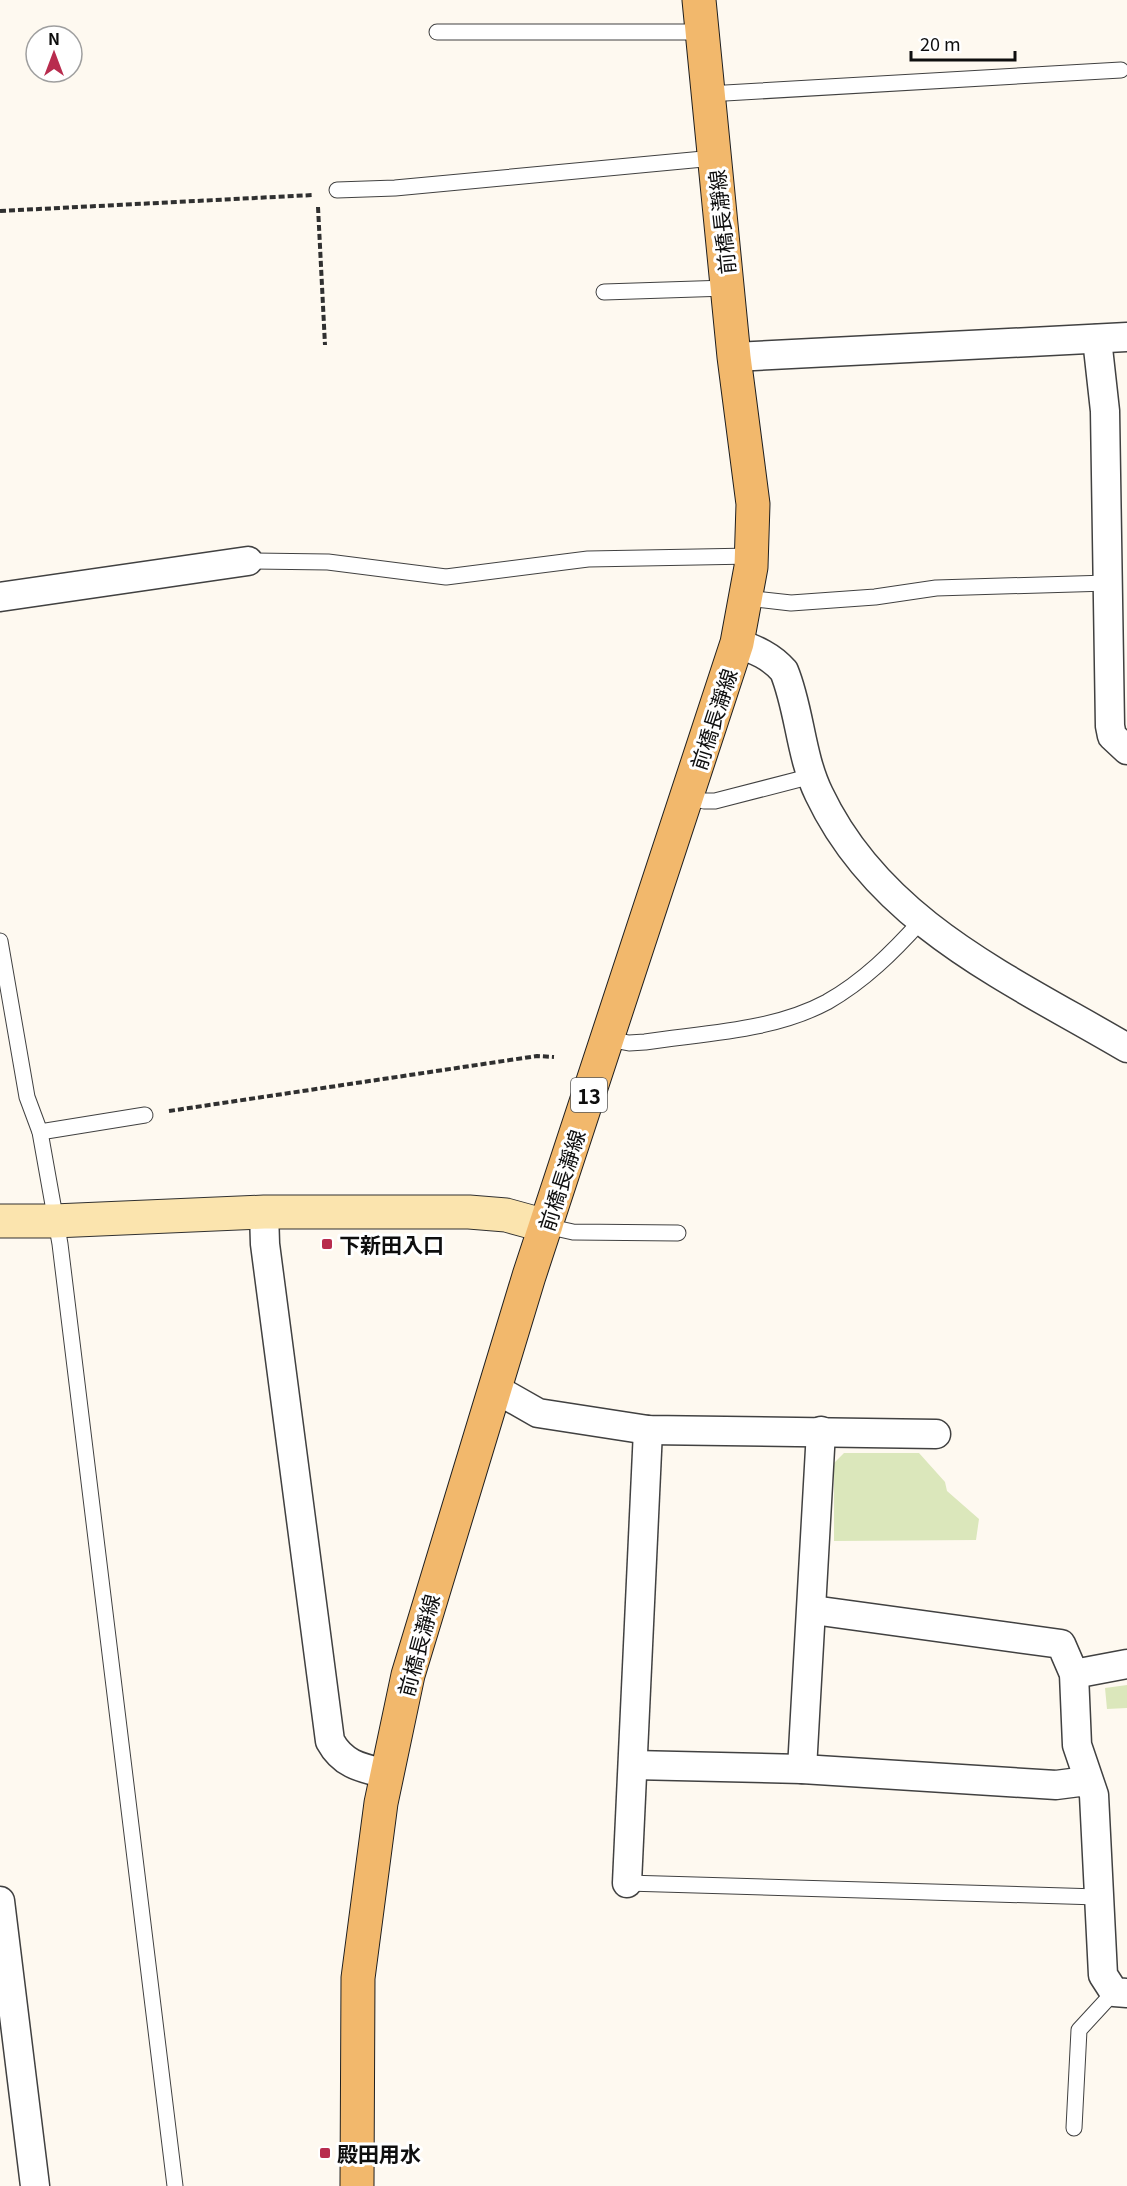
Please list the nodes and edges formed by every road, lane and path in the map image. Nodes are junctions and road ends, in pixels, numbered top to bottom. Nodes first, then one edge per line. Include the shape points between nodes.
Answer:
1 (700, 16) edge
2 (437, 32) dead end
3 (1121, 70) dead end
4 (708, 94) junction
5 (714, 158) junction
6 (337, 190) joint
7 (318, 194) junction
8 (0, 211) edge
9 (727, 288) junction
10 (604, 292) dead end
11 (1127, 337) edge
12 (1097, 339) junction
13 (325, 345) dead end
14 (734, 357) junction
15 (752, 556) junction
16 (248, 561) joint
17 (1108, 583) junction
18 (0, 597) edge
19 (747, 597) junction
20 (737, 643) junction
21 (1127, 750) edge
22 (812, 776) junction
23 (688, 796) junction
24 (921, 921) junction
25 (0, 941) edge
26 (608, 1039) junction
27 (1127, 1048) edge
28 (555, 1057) dead end
29 (145, 1115) joint
30 (40, 1132) junction
31 (264, 1212) junction
32 (0, 1221) edge
33 (54, 1221) junction
34 (546, 1226) junction
35 (678, 1233) dead end
36 (495, 1388) junction
37 (648, 1430) junction
38 (821, 1431) junction
39 (936, 1434) dead end
40 (813, 1610) junction
41 (1127, 1664) edge
42 (1074, 1674) junction
43 (633, 1765) junction
44 (802, 1769) junction
45 (387, 1774) junction
46 (1088, 1781) junction
47 (627, 1883) joint
48 (1098, 1897) junction
49 (0, 1901) edge
50 (1121, 1992) edge
51 (12, 2093) edge
52 (1074, 2128) dead end
53 (34, 2186) edge
54 (175, 2186) edge
55 (357, 2186) edge

1 - 2 lane
1 - 4 main road, 前橋長瀞線 / 13
3 - 4 lane
4 - 5 main road, 前橋長瀞線 / 13
5 - 6 lane
5 - 9 main road, 前橋長瀞線 / 13
6 - 7 path
7 - 8 path
7 - 13 path
9 - 10 lane
9 - 14 main road, 前橋長瀞線 / 13
11 - 12 street
12 - 14 street
12 - 17 street via 1105,411
14 - 15 main road, 前橋長瀞線 / 13 via 753,504
15 - 16 lane via 606,558 446,577 328,562
15 - 19 main road, 前橋長瀞線 / 13
16 - 18 street
17 - 19 lane via 936,588 791,603
17 - 21 street via 1110,726 1112,736
19 - 20 main road, 前橋長瀞線 / 13
20 - 22 street via 760,651 784,670
20 - 23 main road, 前橋長瀞線 / 13
22 - 23 lane via 715,801
22 - 24 street via 834,823 856,855
23 - 26 main road, 前橋長瀞線 / 13
24 - 26 lane via 889,956 853,985 825,1003 790,1017 645,1042
24 - 27 street via 943,940
25 - 30 lane via 27,1097
26 - 34 main road, 前橋長瀞線 / 13
28 - 29 path via 537,1056
29 - 30 lane
30 - 33 lane
31 - 33 street
31 - 34 street via 469,1212 506,1215
31 - 45 street via 330,1741 337,1754 348,1762
32 - 33 street
33 - 54 lane via 60,1244
34 - 35 lane via 573,1232
34 - 36 main road, 前橋長瀞線 / 13
36 - 37 street via 538,1413
36 - 45 main road, 前橋長瀞線 / 13 via 430,1596
37 - 38 street
37 - 43 street
38 - 39 street
38 - 40 street
40 - 42 street via 1061,1644
40 - 44 street
41 - 42 street
42 - 46 street via 1077,1745
43 - 44 street
43 - 47 street
44 - 46 street via 1056,1785
45 - 55 main road, 前橋長瀞線 / 13 via 358,1978
46 - 48 street via 1094,1795
47 - 48 lane
48 - 50 street via 1103,1975
49 - 51 street
50 - 52 lane via 1079,2030
51 - 53 street

